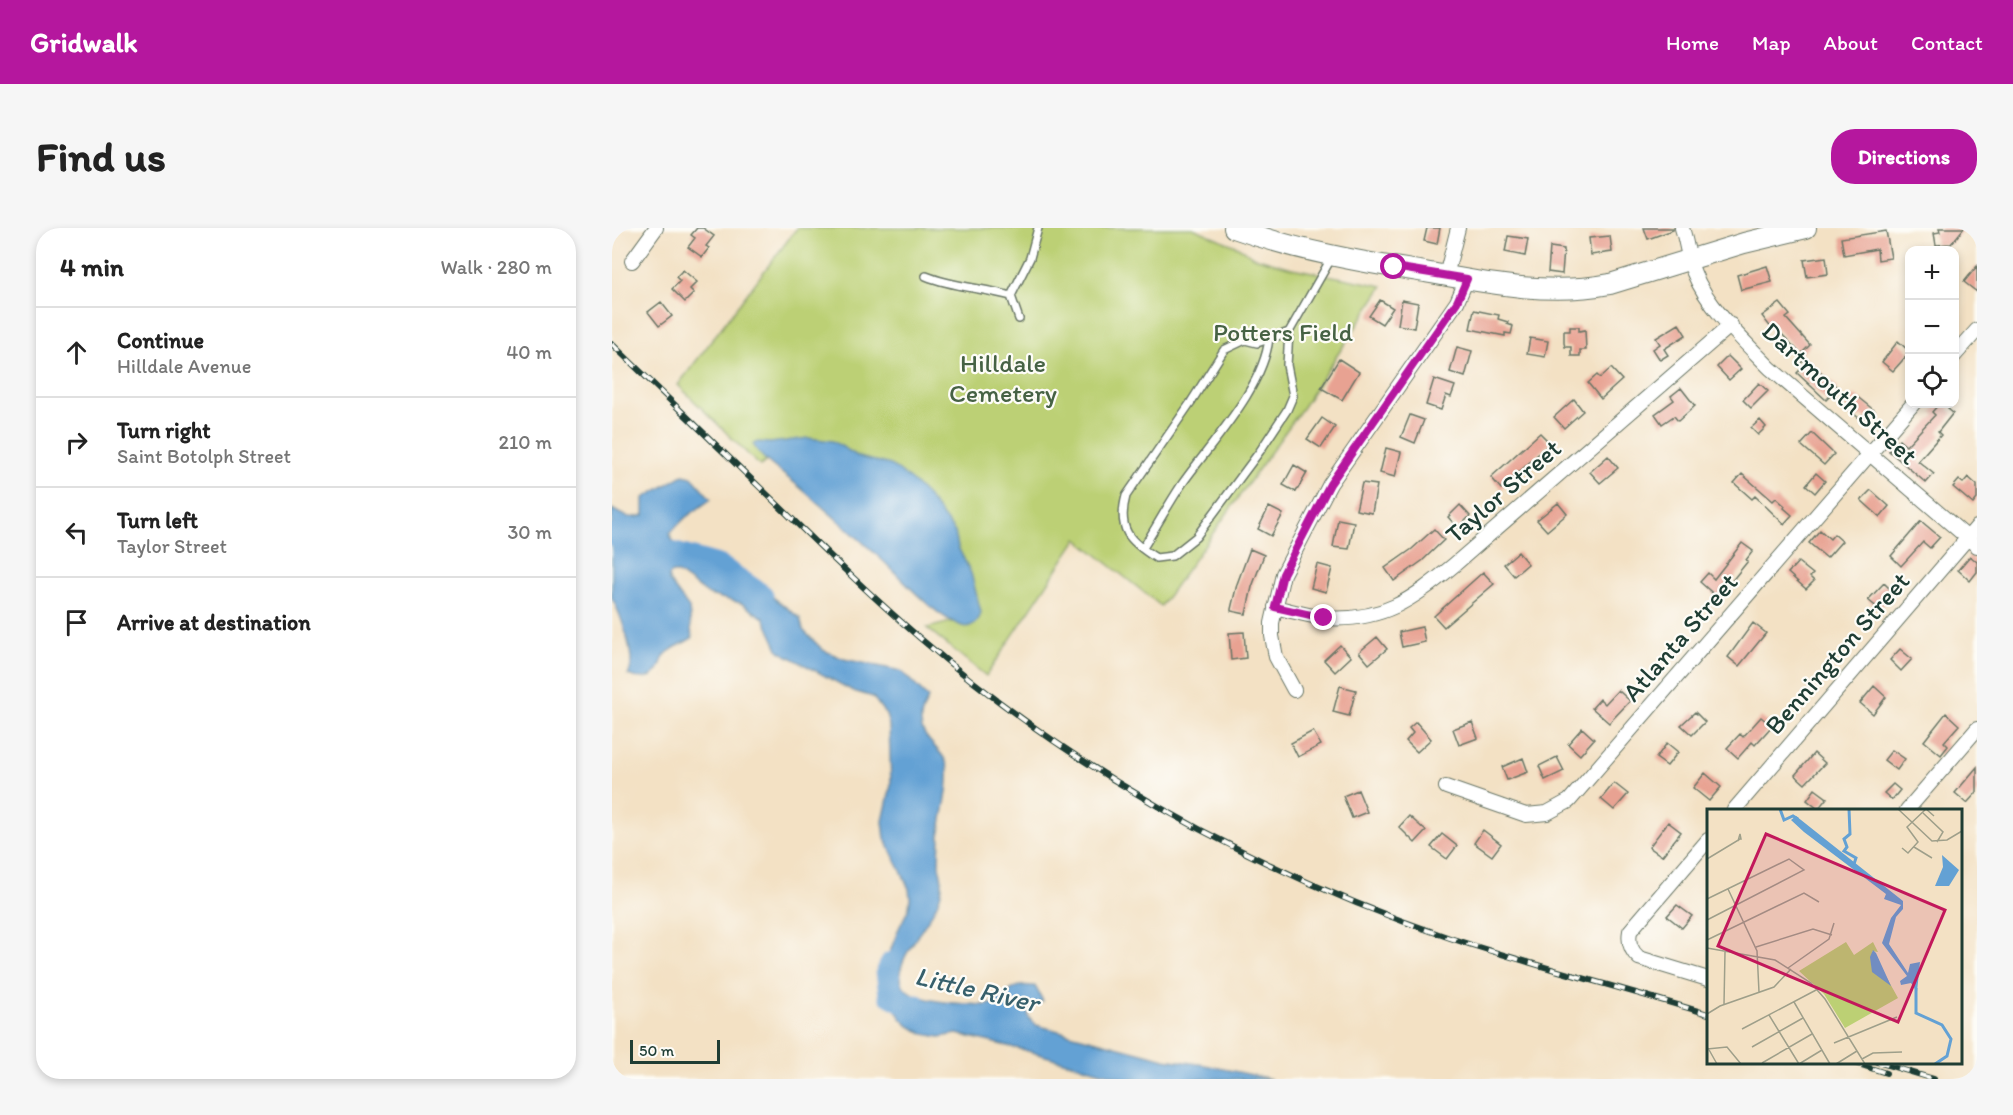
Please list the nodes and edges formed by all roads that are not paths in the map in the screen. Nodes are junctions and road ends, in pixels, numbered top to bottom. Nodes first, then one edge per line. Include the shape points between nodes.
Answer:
1 (656, 228) edge
2 (1038, 228) edge
3 (1234, 228) edge
4 (1458, 228) edge
5 (1682, 228) edge
6 (1806, 228) edge
7 (1334, 255) junction
8 (1690, 259) junction
9 (632, 261) dead end
10 (926, 276) dead end
11 (1446, 276) junction
12 (1467, 279) junction
13 (1011, 296) junction
14 (1019, 319) dead end
15 (1731, 325) junction
16 (1977, 330) edge
17 (1289, 332) junction
18 (1269, 338) junction
19 (1956, 354) edge
20 (1910, 408) edge
21 (1870, 454) junction
22 (1977, 527) edge
23 (1972, 542) edge
24 (1143, 548) junction
25 (1275, 607) junction
26 (1294, 690) dead end
27 (1977, 729) edge
28 (1446, 787) dead end
29 (1735, 809) edge
30 (1908, 809) edge
31 (1707, 841) edge
32 (1707, 979) edge

1 - 9 street
2 - 13 lane via 1030,258
3 - 7 main road
4 - 11 street
5 - 8 street, Dartmouth Street
6 - 8 main road
7 - 11 main road
7 - 17 lane
8 - 12 main road via 1590,288 1531,288
8 - 15 street, Dartmouth Street via 1699,284
10 - 13 lane
11 - 12 main road
12 - 25 street via 1457,302 1330,484 1283,574
13 - 14 lane
15 - 21 street, Dartmouth Street via 1770,368
15 - 25 street, Taylor Street via 1414,597 1385,611 1348,618 1324,618
16 - 19 street
17 - 18 lane
17 - 24 lane via 1287,365 1293,396 1260,451 1184,549 1156,558
18 - 24 lane via 1266,356 1252,386 1182,484
18 - 24 lane via 1257,343 1245,340 1224,350 1126,496 1121,513 1123,527 1130,539
20 - 21 street, Atlanta Street
21 - 23 street, Dartmouth Street
21 - 28 street, Atlanta Street via 1569,801 1547,813 1526,815
22 - 23 street, Bennington Street
23 - 29 street, Bennington Street
25 - 26 street via 1273,647
27 - 30 street
31 - 32 street via 1630,931 1629,939 1639,958

